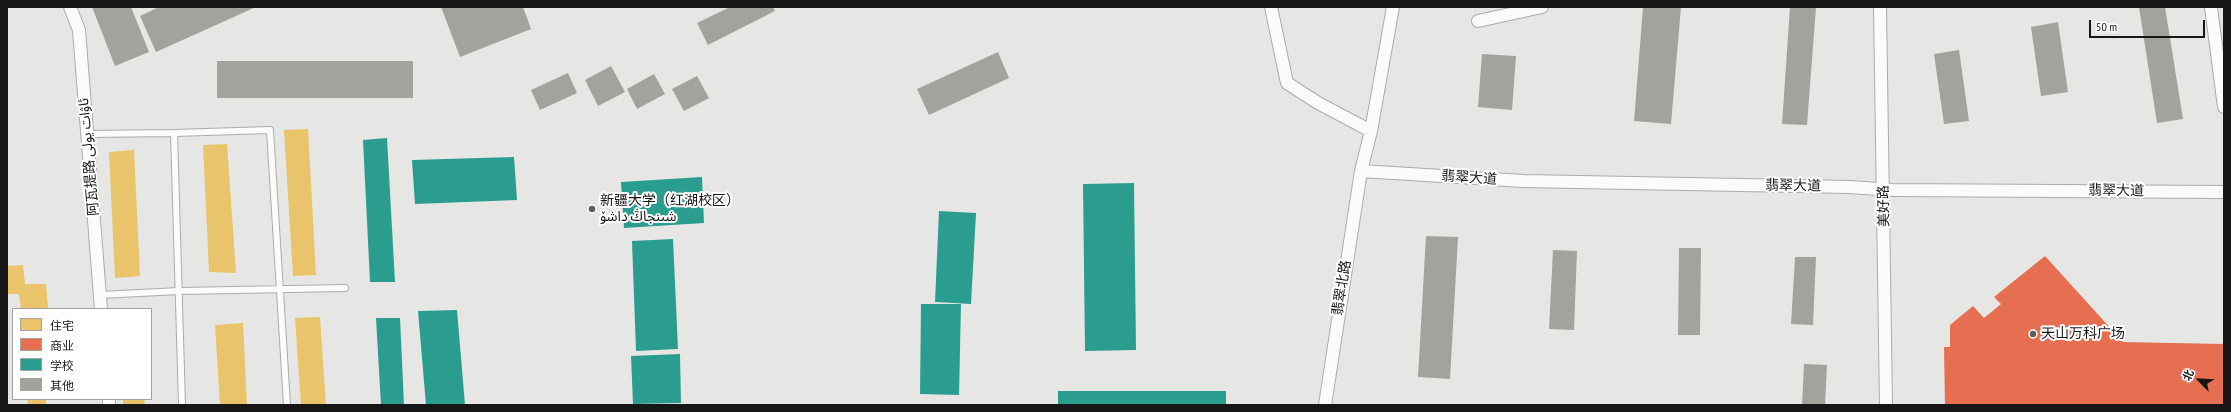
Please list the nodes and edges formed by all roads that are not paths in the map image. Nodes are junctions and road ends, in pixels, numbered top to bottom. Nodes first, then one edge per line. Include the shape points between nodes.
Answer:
1 (70, 7) edge
2 (1271, 7) edge
3 (1393, 7) edge
4 (1542, 7) edge
5 (1880, 7) edge
6 (2211, 7) edge
7 (1478, 21) dead end
8 (2224, 107) edge
9 (1371, 131) junction
10 (174, 133) junction
11 (88, 134) junction
12 (1361, 171) junction
13 (1884, 189) junction
14 (2224, 192) edge
15 (344, 288) dead end
16 (279, 289) junction
17 (179, 291) junction
18 (100, 295) junction
19 (102, 308) edge
20 (182, 405) edge
21 (287, 405) edge
22 (1325, 405) edge
23 (1886, 405) edge

1 - 11 street, 阿瓦提路 ئاۋات يولى via 79,30
2 - 9 street via 1287,84
3 - 9 street, 翡翠北路
4 - 7 street
5 - 13 street, 美好路
6 - 8 street
9 - 12 street, 翡翠北路
10 - 11 lane
10 - 16 lane via 270,130
10 - 17 lane
11 - 18 street, 阿瓦提路 ئاۋات يولى
12 - 13 street, 翡翠大道 via 1523,182
12 - 22 street, 翡翠北路
13 - 14 street, 翡翠大道
13 - 23 street, 美好路
15 - 16 lane
16 - 17 lane
16 - 21 lane
17 - 18 lane
17 - 20 lane
18 - 19 street, 阿瓦提路 ئاۋات يولى

